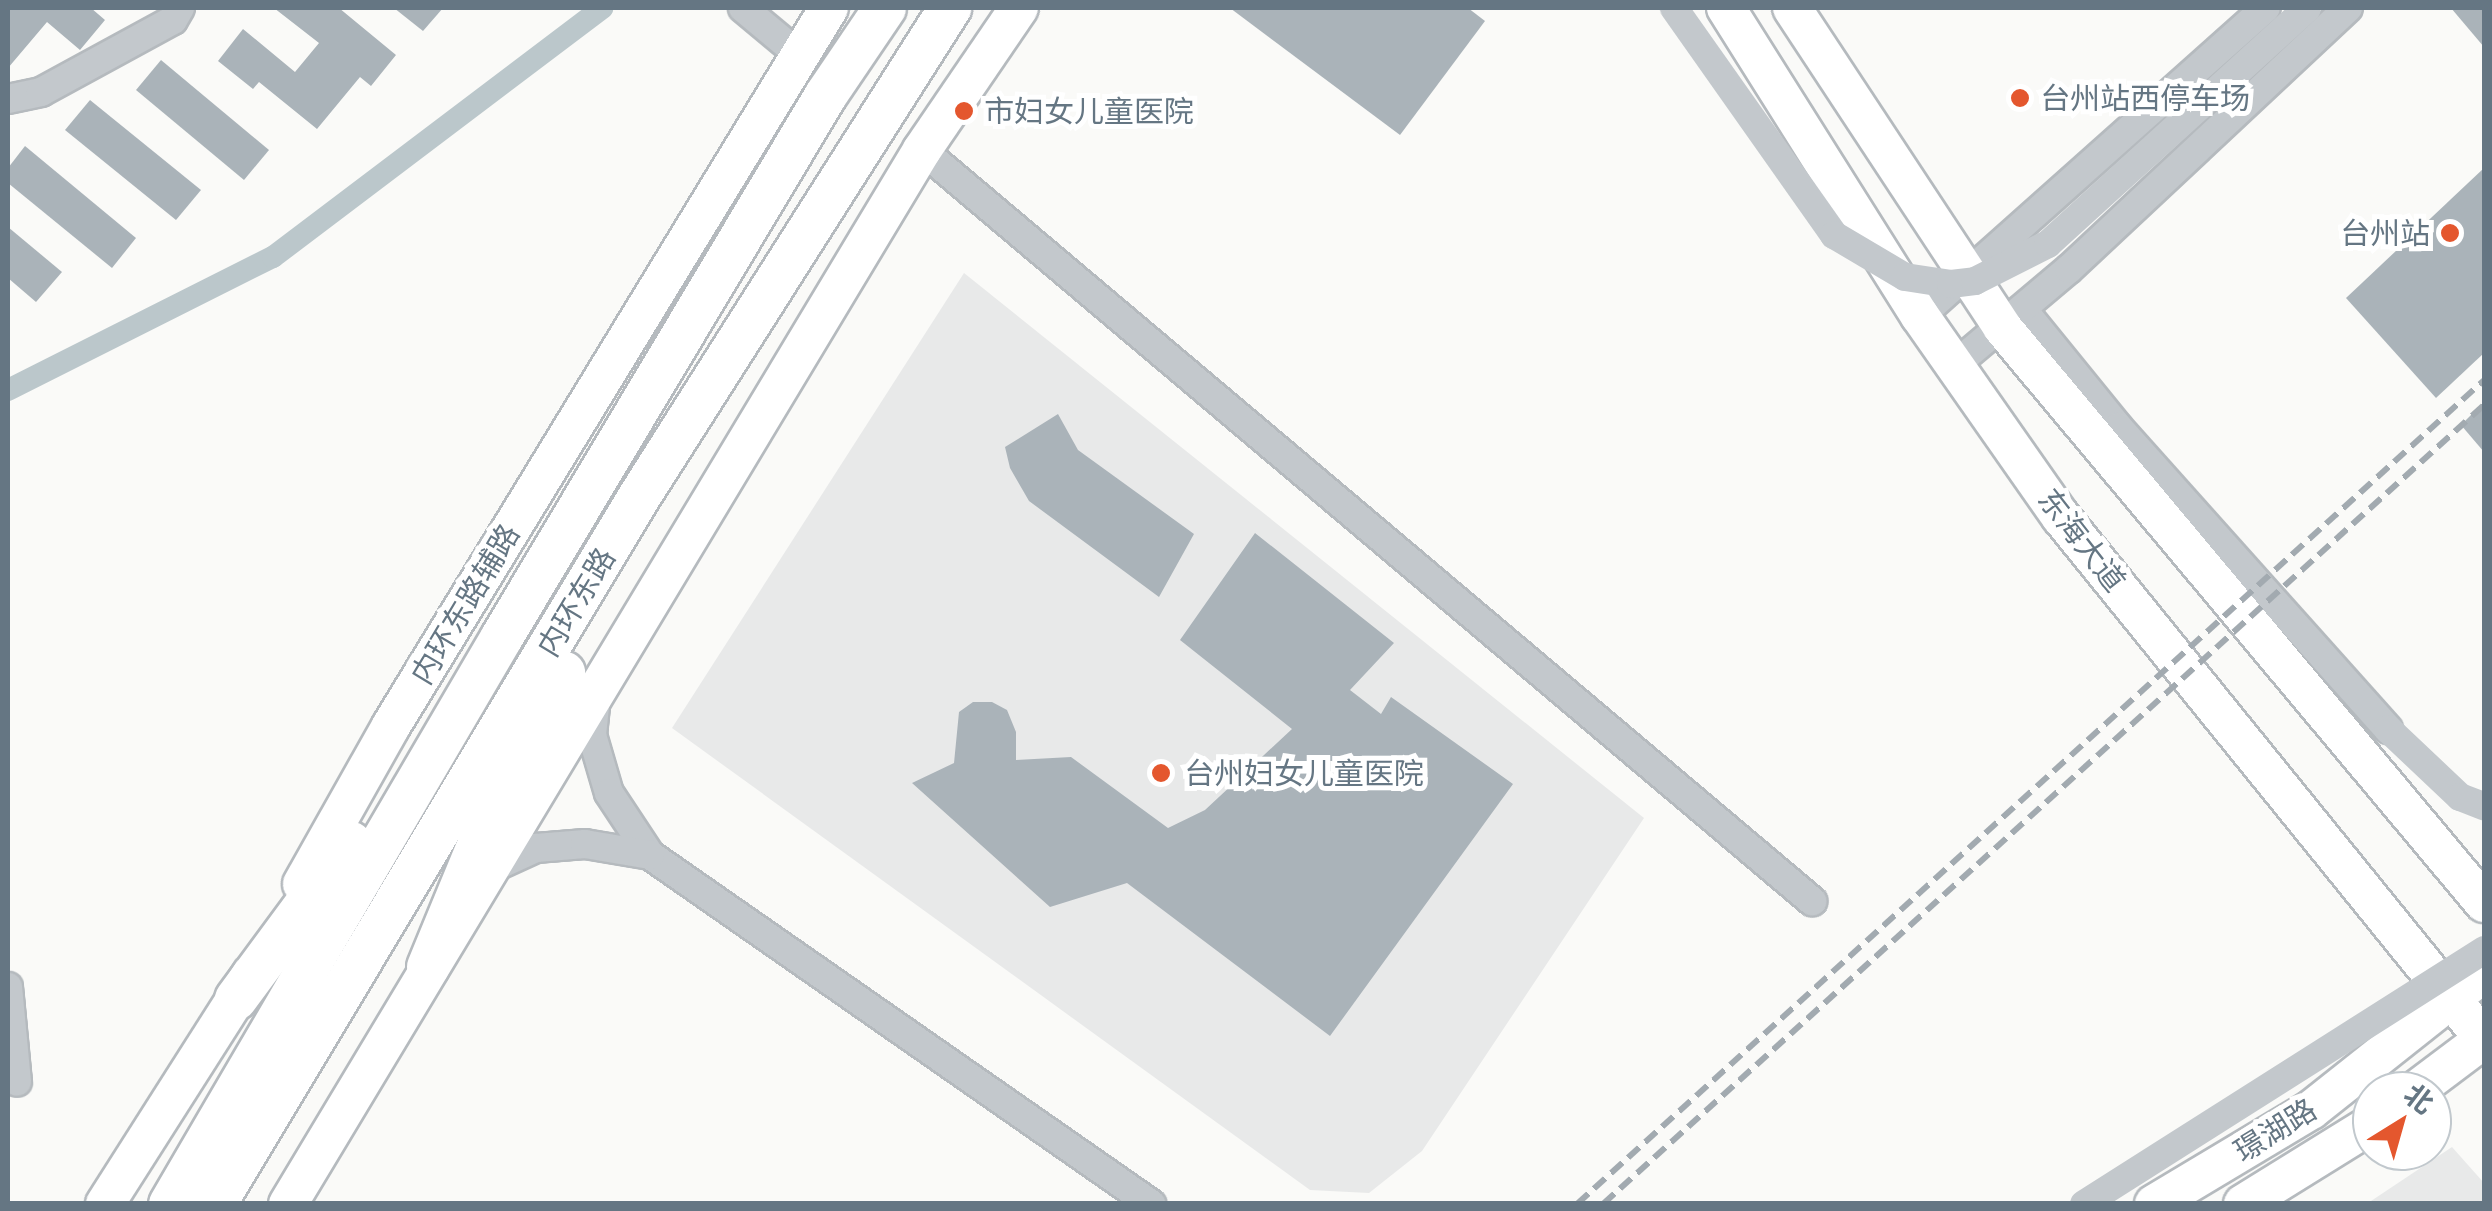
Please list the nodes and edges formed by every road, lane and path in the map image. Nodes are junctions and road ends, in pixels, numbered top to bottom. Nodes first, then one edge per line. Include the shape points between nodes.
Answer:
1 (180, 8) edge
2 (744, 8) edge
3 (829, 8) edge
4 (885, 8) edge
5 (950, 8) edge
6 (1019, 8) edge
7 (1674, 8) edge
8 (1726, 8) edge
9 (1792, 8) edge
10 (2266, 8) edge
11 (2307, 8) edge
12 (2348, 8) edge
13 (797, 53) junction
14 (8, 99) edge
15 (922, 150) junction
16 (1967, 278) junction
17 (1920, 316) junction
18 (2012, 318) junction
19 (1956, 364) junction
20 (639, 497) junction
21 (502, 636) junction
22 (598, 682) junction
23 (2484, 806) edge
24 (650, 855) junction
25 (490, 870) junction
26 (1812, 902) dead end
27 (2484, 903) edge
28 (2484, 950) edge
29 (428, 967) junction
30 (2484, 972) edge
31 (8, 988) edge
32 (236, 999) junction
33 (2454, 1000) junction
34 (2484, 1039) edge
35 (271, 1070) junction
36 (2442, 1071) edge
37 (17, 1082) dead end
38 (2352, 1136) edge
39 (105, 1204) edge
40 (170, 1204) edge
41 (214, 1204) edge
42 (288, 1204) edge
43 (1151, 1204) edge
44 (2084, 1204) edge
45 (2154, 1204) edge
46 (2243, 1204) edge

1 - 14 street via 173,20 41,92
2 - 13 street
3 - 13 main road, 内环东路辅路
4 - 21 highway, 内环东路
5 - 20 highway, 内环东路
6 - 15 main road
7 - 11 street, bridge via 1834,235 1904,277 1951,284 1975,281 2048,244
8 - 17 main road, 东海大道
9 - 16 main road
10 - 16 street
12 - 18 street
13 - 32 main road, 内环东路辅路 via 392,726
15 - 22 main road
15 - 26 street
16 - 17 street
16 - 18 main road
17 - 19 main road, 东海大道
18 - 19 street
18 - 23 street, bridge via 2388,728 2460,796
18 - 27 main road
19 - 33 main road, 东海大道 via 2062,517
20 - 29 highway via 604,597 497,800
20 - 35 highway, 内环东路
21 - 32 highway
21 - 35 highway, 内环东路
22 - 24 street via 592,735 608,793
22 - 25 main road
24 - 25 street via 585,844 536,848
24 - 43 street
25 - 29 main road
28 - 44 street, bridge
29 - 42 main road
30 - 33 main road, 璟湖路
31 - 37 street
32 - 39 main road, 内环东路辅路
33 - 34 main road, 东海大道
33 - 45 main road, 璟湖路 via 2310,1110
34 - 36 main road
35 - 40 highway, 内环东路
35 - 41 highway, 内环东路
38 - 46 main road, 璟湖路

